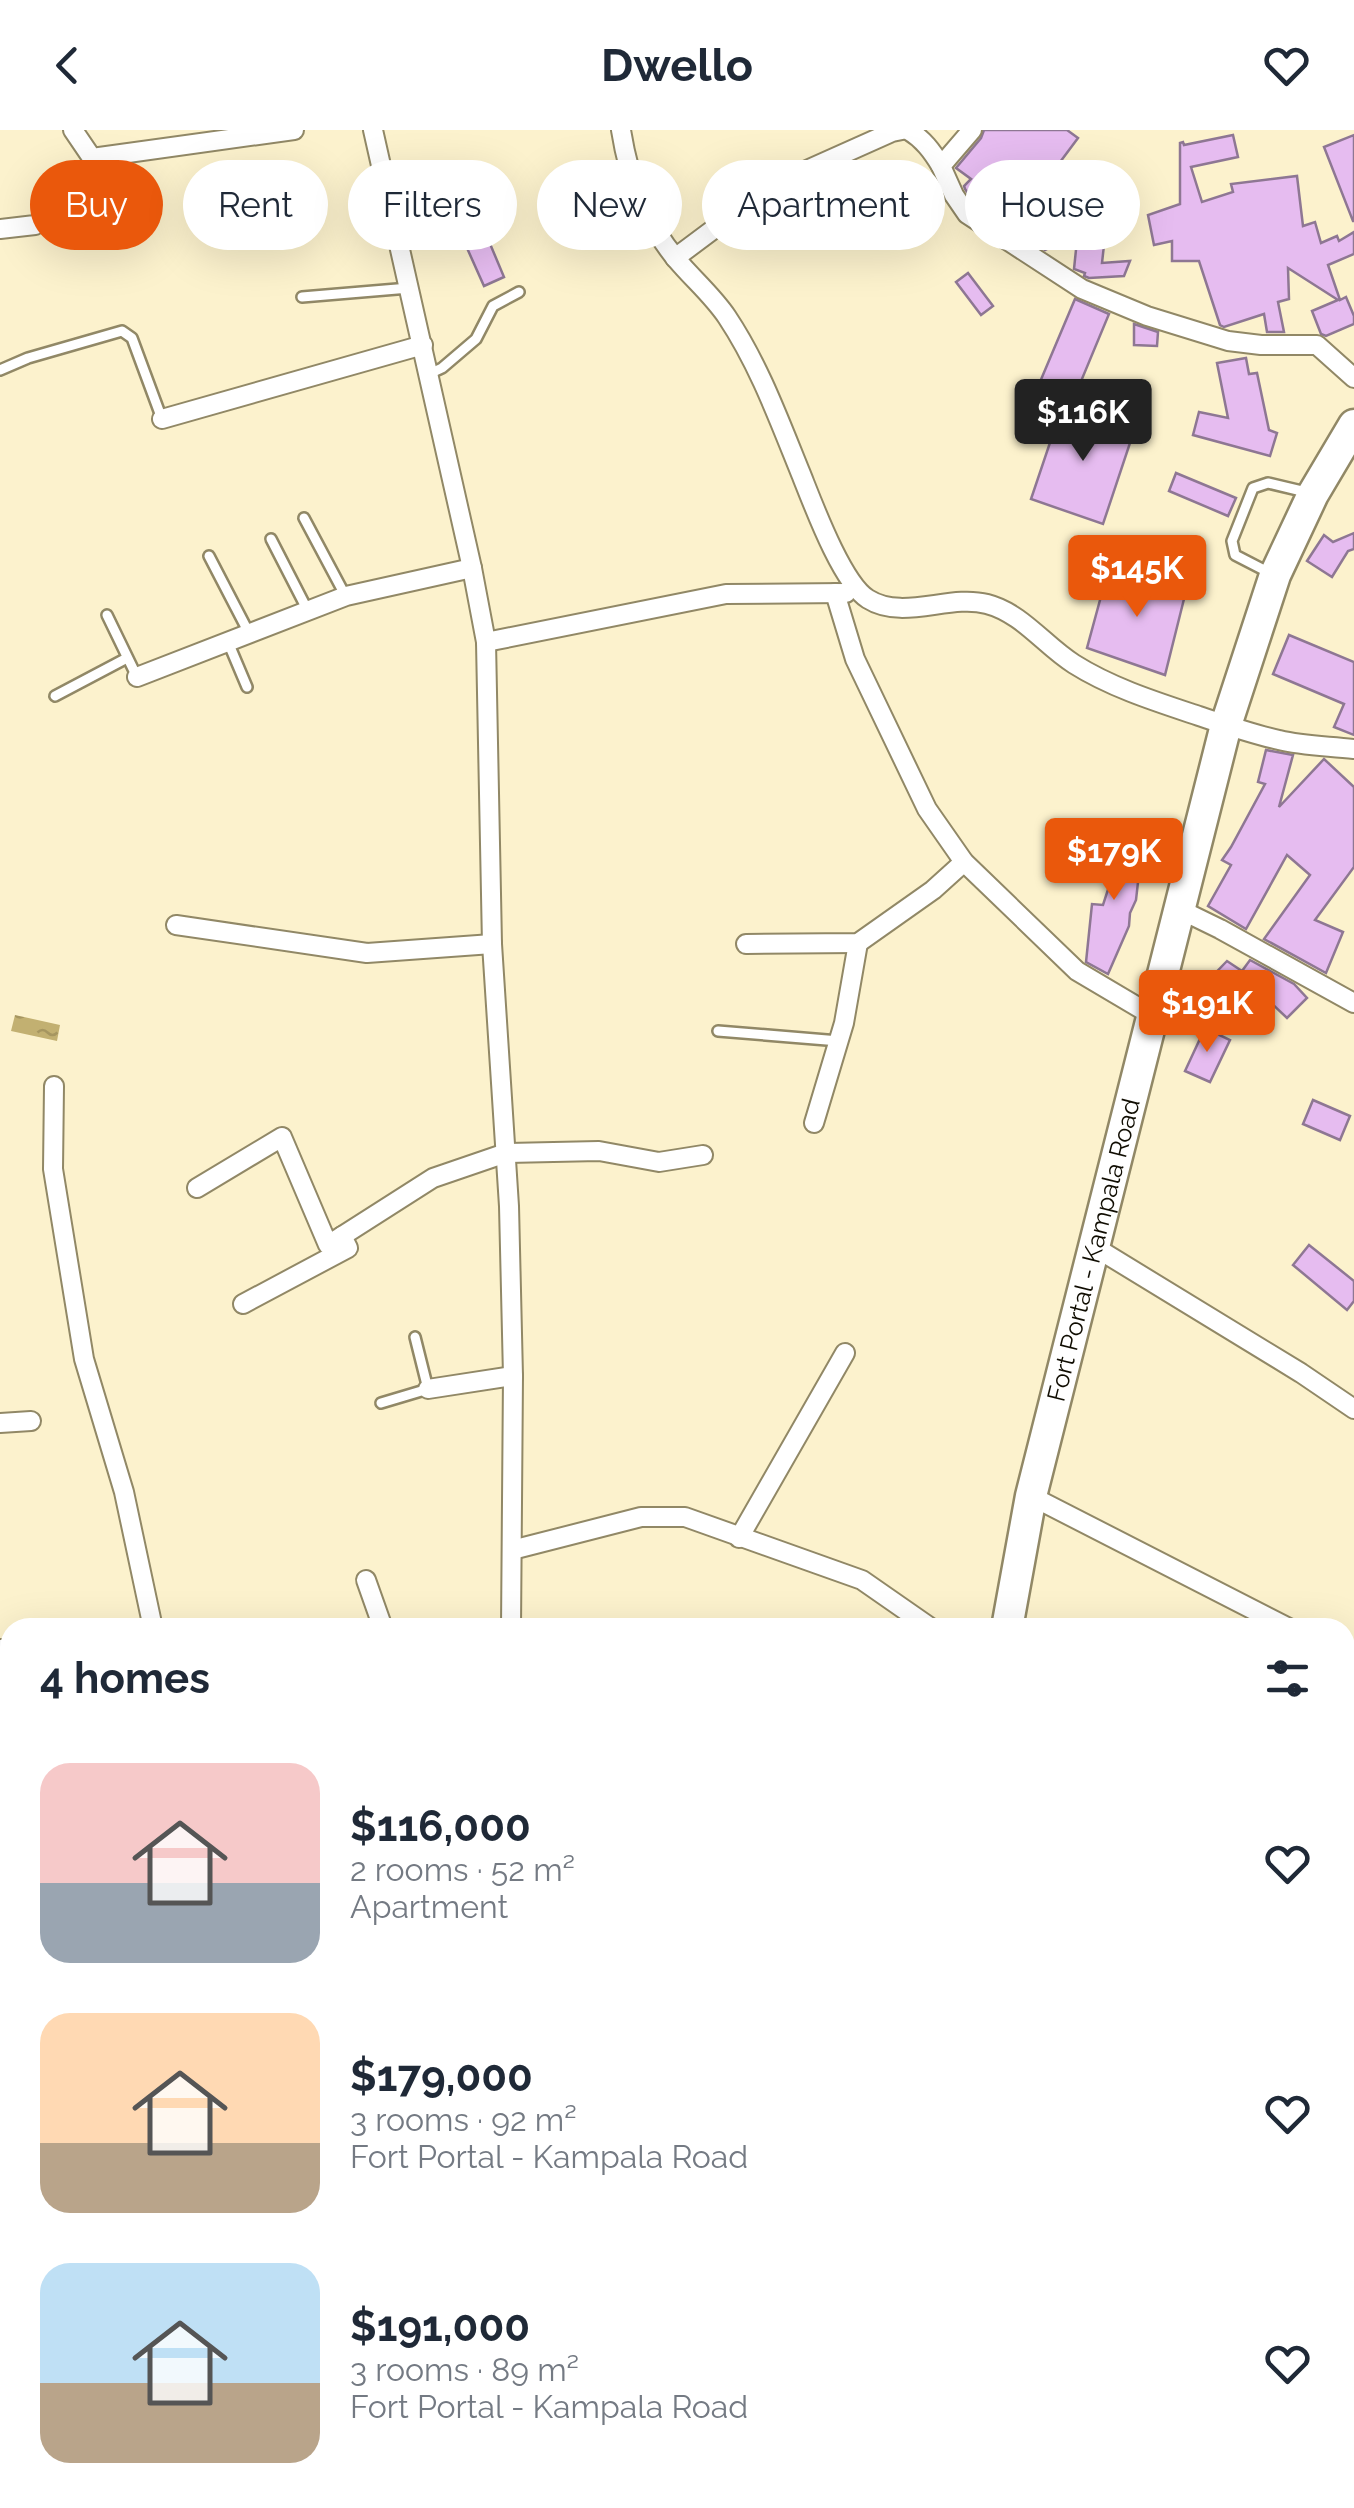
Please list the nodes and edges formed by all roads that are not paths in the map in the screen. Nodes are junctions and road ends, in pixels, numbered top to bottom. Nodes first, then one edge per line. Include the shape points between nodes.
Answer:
1 (72, 130) edge
2 (294, 130) edge
3 (373, 130) edge
4 (621, 130) edge
5 (905, 130) edge
6 (972, 130) edge
7 (92, 158) junction
8 (937, 160) edge
9 (945, 161) edge
10 (945, 175) edge
11 (0, 228) edge
12 (675, 258) junction
13 (410, 288) junction
14 (519, 292) dead end
15 (302, 296) dead end
16 (422, 345) junction
17 (0, 370) edge
18 (429, 374) junction
19 (1354, 378) edge
20 (162, 419) joint
21 (1354, 425) edge
22 (1313, 494) junction
23 (304, 518) dead end
24 (272, 539) dead end
25 (209, 556) dead end
26 (472, 568) junction
27 (1275, 575) junction
28 (860, 592) junction
29 (834, 593) junction
30 (346, 596) junction
31 (308, 611) junction
32 (107, 615) dead end
33 (250, 634) junction
34 (228, 642) junction
35 (486, 642) junction
36 (127, 658) junction
37 (136, 678) joint
38 (247, 688) dead end
39 (55, 696) dead end
40 (1226, 725) junction
41 (1354, 750) edge
42 (964, 862) junction
43 (1181, 910) junction
44 (176, 925) dead end
45 (858, 943) junction
46 (492, 944) junction
47 (746, 944) dead end
48 (1354, 1003) edge
49 (1153, 1016) junction
50 (718, 1031) dead end
51 (839, 1041) junction
52 (54, 1086) dead end
53 (814, 1123) dead end
54 (506, 1153) junction
55 (703, 1155) dead end
56 (196, 1188) dead end
57 (342, 1236) junction
58 (1093, 1246) junction
59 (243, 1304) dead end
60 (415, 1337) dead end
61 (845, 1353) dead end
62 (514, 1376) junction
63 (428, 1388) junction
64 (381, 1403) dead end
65 (1354, 1410) edge
66 (32, 1421) dead end
67 (0, 1423) edge
68 (1030, 1496) junction
69 (739, 1538) junction
70 (512, 1550) junction
71 (366, 1580) dead end
72 (150, 1618) edge
73 (379, 1618) edge
74 (511, 1618) edge
75 (916, 1618) edge
76 (1010, 1618) edge
77 (1269, 1618) edge

1 - 7 street
2 - 7 street
3 - 13 street
4 - 12 street via 648,218
5 - 8 street
5 - 12 street via 758,196
6 - 9 street
7 - 11 street via 96,179 35,225
10 - 19 street via 967,214 1082,289 1228,341 1317,345
12 - 28 street via 724,312 746,348 839,562
13 - 15 lane
13 - 16 street
14 - 18 lane via 493,306 476,339
16 - 18 street
16 - 20 street
17 - 20 lane via 122,331 132,338
18 - 26 street
21 - 22 main road, Fort Portal - Kampala Road
22 - 27 main road, Fort Portal - Kampala Road
22 - 27 lane via 1268,483 1254,488 1232,541 1235,554
23 - 30 lane
24 - 31 lane
25 - 33 lane
26 - 30 street
26 - 35 street
27 - 40 main road, Fort Portal - Kampala Road
28 - 29 street
28 - 40 street via 886,606 988,604 1073,664 1143,698
29 - 35 street via 726,594
29 - 42 street via 855,659 927,809
30 - 31 street
31 - 33 street
32 - 36 lane
33 - 34 street
34 - 37 street
34 - 38 lane
35 - 46 street
36 - 37 lane
36 - 39 lane
40 - 41 street via 1281,741
40 - 43 main road, Fort Portal - Kampala Road
42 - 45 street
42 - 49 street via 1077,971
43 - 48 street
43 - 49 main road, Fort Portal - Kampala Road
44 - 46 street via 366,953
45 - 47 street
45 - 51 street
46 - 54 street
49 - 58 main road, Fort Portal - Kampala Road
50 - 51 lane
51 - 53 street
52 - 72 street via 53,1169 84,1359 124,1492
54 - 55 street via 599,1151 659,1162
54 - 57 street via 432,1178
54 - 62 street
56 - 57 street via 282,1137 328,1245
57 - 59 street via 348,1248
58 - 65 street
58 - 68 main road, Fort Portal - Kampala Road
60 - 63 lane
61 - 69 street
62 - 63 street
62 - 70 street
63 - 64 lane
66 - 67 street
68 - 76 main road, Fort Portal - Kampala Road
68 - 77 street
69 - 70 street via 685,1517 640,1517
69 - 75 street via 862,1580
70 - 74 street
71 - 73 street

